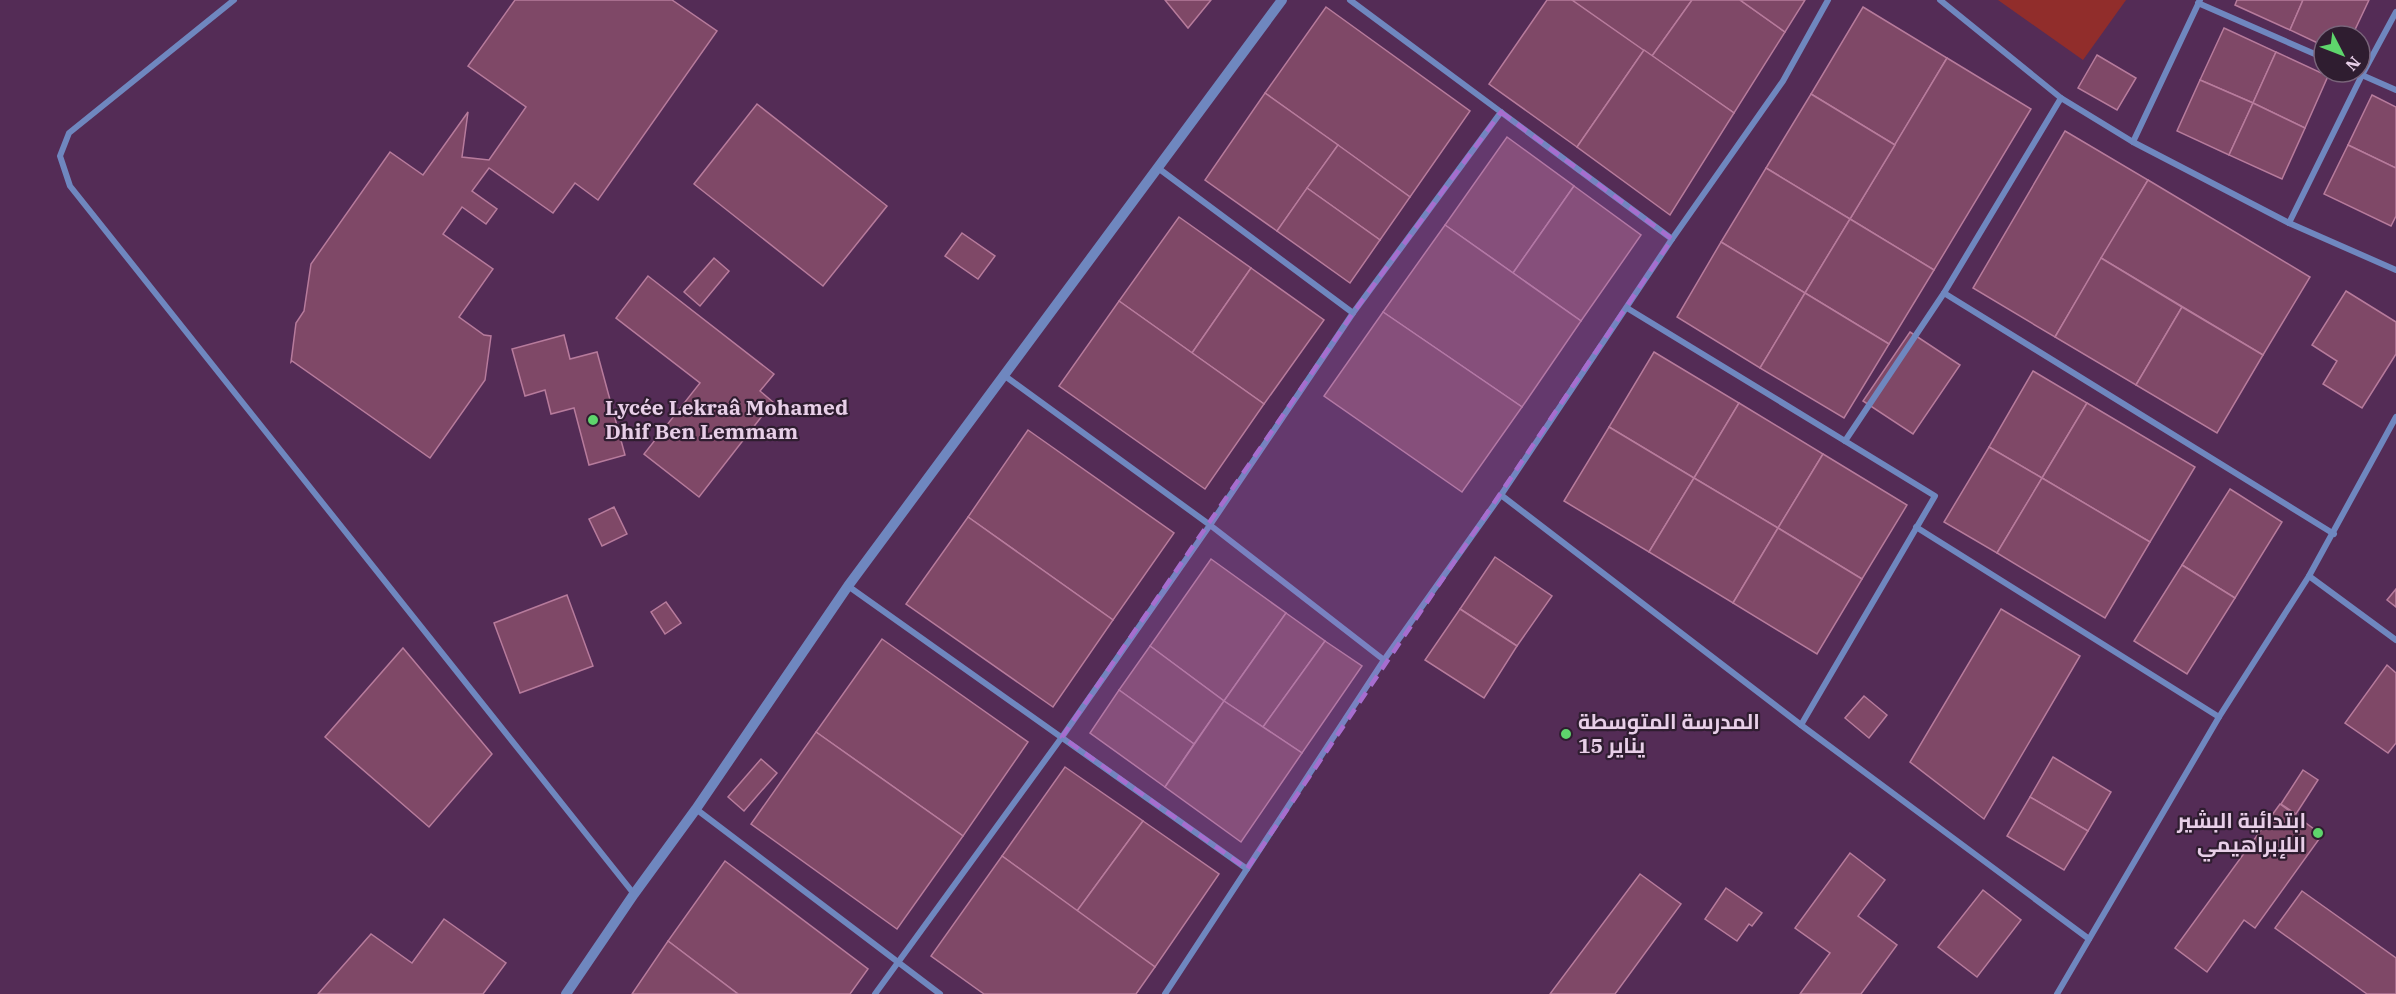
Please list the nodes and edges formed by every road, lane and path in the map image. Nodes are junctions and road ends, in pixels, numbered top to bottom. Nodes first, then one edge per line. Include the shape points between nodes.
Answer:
1 (234, 0) edge
2 (1282, 0) edge
3 (1350, 0) edge
4 (1828, 0) edge
5 (1940, 0) edge
6 (2199, 2) edge
7 (2396, 12) edge
8 (2312, 53) edge
9 (2372, 56) edge
10 (2372, 79) edge
11 (2358, 84) edge
12 (2396, 90) edge
13 (2061, 98) junction
14 (1501, 112) junction
15 (2133, 142) junction
16 (1158, 168) junction
17 (2289, 223) junction
18 (1672, 239) junction
19 (2396, 270) edge
20 (1944, 293) junction
21 (1627, 308) junction
22 (1353, 313) junction
23 (1005, 376) junction
24 (2396, 417) edge
25 (1845, 441) junction
26 (1501, 495) junction
27 (1210, 525) junction
28 (1916, 527) junction
29 (2334, 534) junction
30 (2309, 576) junction
31 (848, 586) junction
32 (2396, 640) edge
33 (1384, 660) junction
34 (2219, 717) junction
35 (1801, 725) junction
36 (1062, 737) junction
37 (696, 809) junction
38 (1247, 869) junction
39 (634, 894) junction
40 (2089, 939) junction
41 (898, 961) junction
42 (566, 994) edge
43 (875, 994) edge
44 (940, 994) edge
45 (1165, 994) edge
46 (2057, 994) edge

1 - 39 street via 69,133 60,156 70,186
2 - 16 street
3 - 14 street
4 - 18 street via 1783,81
5 - 13 street
6 - 8 street
6 - 15 street
7 - 9 street
10 - 12 street
11 - 17 street
13 - 15 street
13 - 20 street
14 - 18 street
14 - 22 street
15 - 17 street
16 - 22 street
16 - 23 street
17 - 19 street
18 - 21 street
20 - 25 street
20 - 29 street
21 - 25 street
21 - 26 street
22 - 27 street
23 - 27 street
23 - 31 street
24 - 29 street
25 - 28 street via 1935,496
26 - 33 street
26 - 35 street
27 - 33 street
27 - 36 street
28 - 34 street
28 - 35 street
29 - 30 street
30 - 32 street
30 - 34 street
31 - 36 street
31 - 37 street
33 - 38 street
34 - 40 street
35 - 40 street
36 - 38 street
36 - 41 street
37 - 39 street
37 - 41 street
38 - 45 street
39 - 42 street
40 - 46 street
41 - 43 street
41 - 44 street

